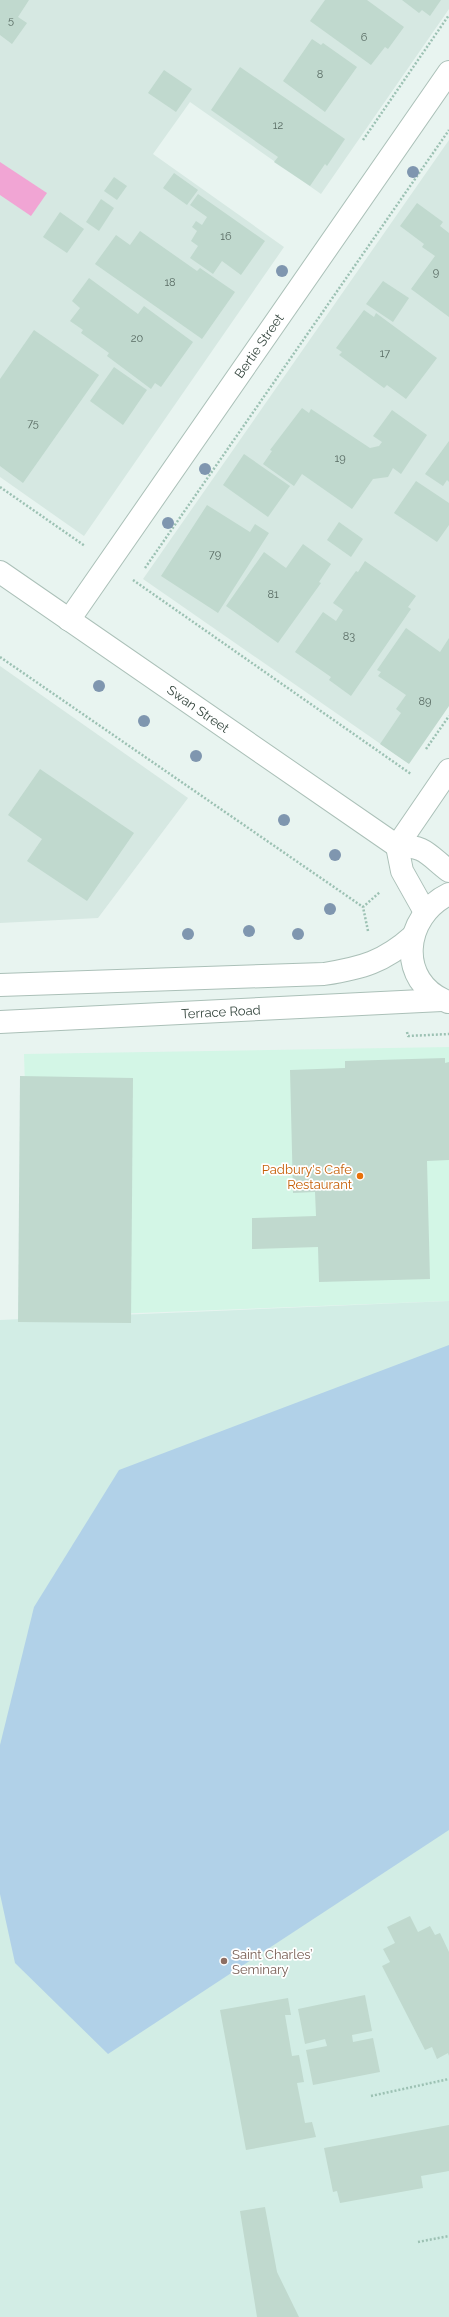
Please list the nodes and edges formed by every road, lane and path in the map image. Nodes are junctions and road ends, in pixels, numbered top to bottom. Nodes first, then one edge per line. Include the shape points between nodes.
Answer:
1 (449, 72) edge
2 (449, 130) edge
3 (0, 487) edge
4 (109, 563) junction
5 (0, 572) edge
6 (135, 581) junction
7 (69, 620) junction
8 (0, 657) edge
9 (449, 716) edge
10 (423, 754) dead end
11 (414, 766) dead end
12 (449, 770) edge
13 (410, 773) junction
14 (435, 790) junction
15 (397, 846) junction
16 (449, 871) edge
17 (449, 894) edge
18 (363, 907) dead end
19 (425, 912) junction
20 (413, 936) junction
21 (0, 985) edge
22 (446, 1001) edge
23 (0, 1022) edge
24 (449, 2079) edge
25 (371, 2096) dead end
26 (449, 2236) edge
27 (418, 2242) dead end

1 - 4 street, Bertie Street
2 - 6 path
3 - 4 path
4 - 6 path
4 - 7 street, Bertie Street
5 - 7 street, Swan Street
6 - 13 path
7 - 15 street, Swan Street
8 - 18 path
9 - 10 path
11 - 13 path
12 - 14 street
13 - 14 path
14 - 15 street
15 - 16 street via 414,846 423,850
15 - 19 street via 402,871
17 - 19 street
19 - 20 street
20 - 21 street via 397,950 374,964 324,974
20 - 22 street via 411,948 416,973 423,984
22 - 23 street, Terrace Road
24 - 25 path
26 - 27 path

